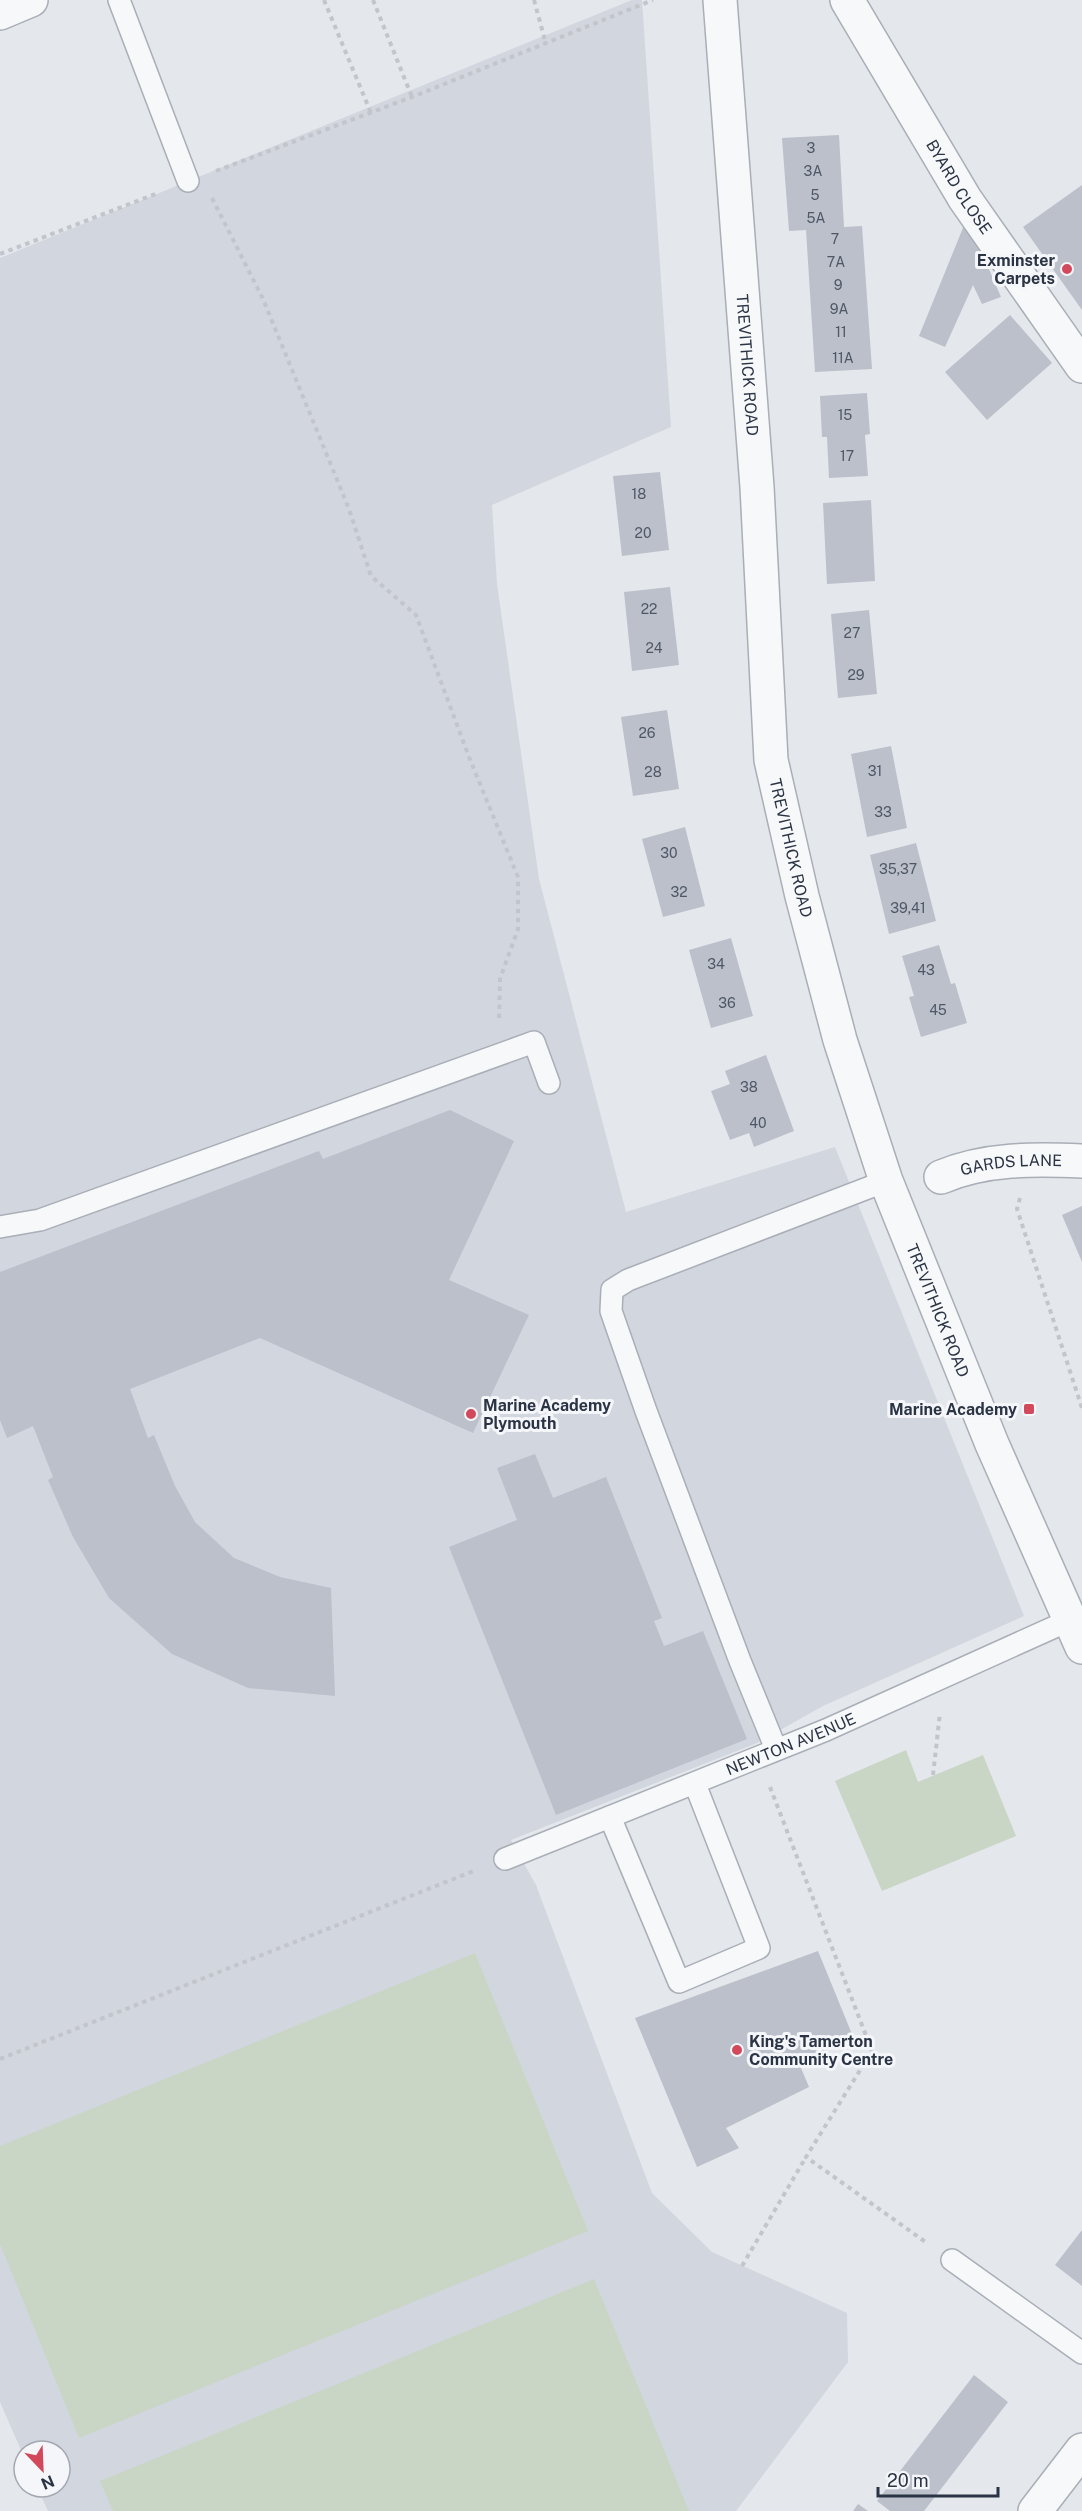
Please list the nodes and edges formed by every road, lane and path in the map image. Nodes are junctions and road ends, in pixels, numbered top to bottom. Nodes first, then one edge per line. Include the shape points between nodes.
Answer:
1 (31, 0) edge
2 (119, 0) edge
3 (324, 0) edge
4 (373, 0) edge
5 (534, 0) edge
6 (653, 0) edge
7 (720, 0) edge
8 (848, 0) edge
9 (0, 13) edge
10 (546, 44) junction
11 (412, 97) junction
12 (371, 113) junction
13 (193, 180) junction
14 (0, 254) edge
15 (1082, 366) edge
16 (508, 1051) junction
17 (549, 1083) dead end
18 (1082, 1161) edge
19 (941, 1177) dead end
20 (886, 1181) junction
21 (1022, 1194) dead end
22 (0, 1227) edge
23 (1082, 1408) edge
24 (1076, 1634) edge
25 (944, 1676) junction
26 (767, 1753) junction
27 (933, 1775) dead end
28 (695, 1784) junction
29 (610, 1817) junction
30 (505, 1859) joint
31 (0, 2059) edge
32 (806, 2157) junction
33 (952, 2260) joint
34 (742, 2266) dead end
35 (1082, 2353) edge
36 (1082, 2450) edge
37 (1035, 2511) edge

1 - 9 street
2 - 13 lane
3 - 12 path
4 - 11 path
5 - 10 path
6 - 10 path
7 - 20 street, TREVITHICK ROAD via 756,488 771,760 840,1040
8 - 15 street, BYARD CLOSE via 965,199
10 - 11 path
11 - 12 path
12 - 13 path
13 - 14 path
13 - 16 path via 214,202 262,299 349,509 371,576 416,615 518,877 518,929 500,979 499,1019
16 - 17 lane via 534,1042
16 - 22 lane via 40,1220
18 - 19 street, GARDS LANE via 1021,1159 960,1168
20 - 24 street, TREVITHICK ROAD via 992,1444
20 - 26 lane via 628,1280 612,1290 611,1311 740,1661
21 - 23 path via 1017,1209
24 - 25 lane, NEWTON AVENUE
25 - 26 lane, NEWTON AVENUE
25 - 27 path
26 - 28 lane, NEWTON AVENUE
26 - 32 path via 872,2051
28 - 29 lane, NEWTON AVENUE
28 - 29 lane via 759,1948 679,1982
29 - 30 lane, NEWTON AVENUE
30 - 31 path
32 - 33 path
32 - 34 path
33 - 35 lane
36 - 37 street

